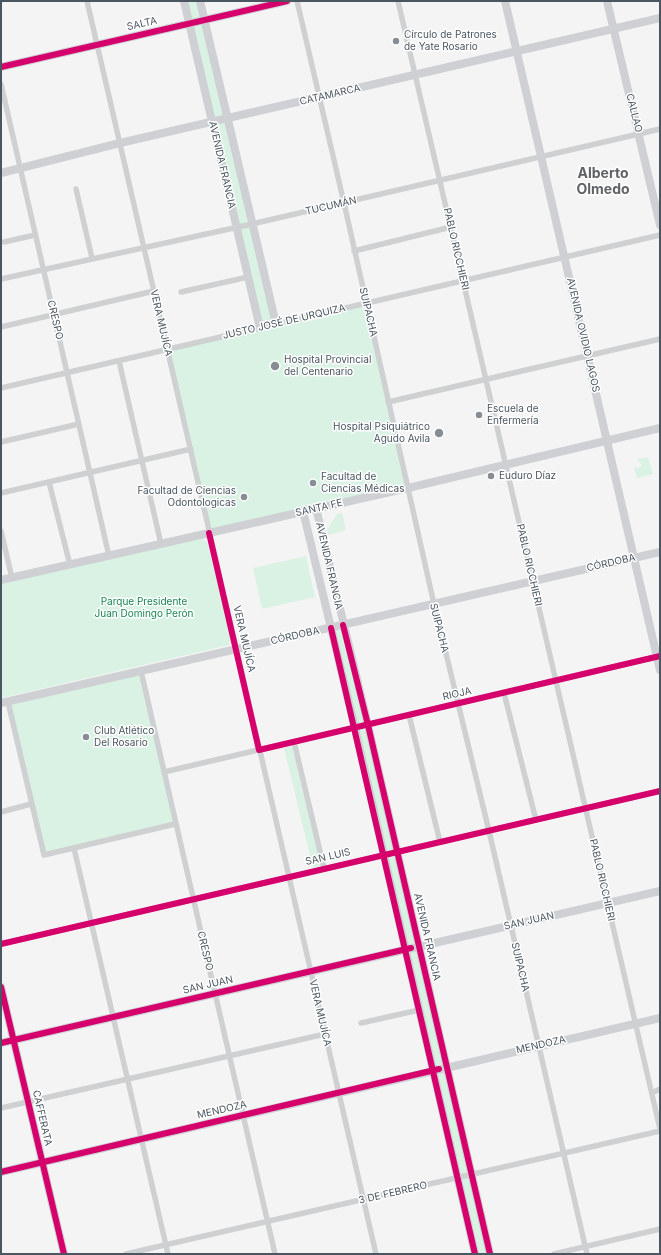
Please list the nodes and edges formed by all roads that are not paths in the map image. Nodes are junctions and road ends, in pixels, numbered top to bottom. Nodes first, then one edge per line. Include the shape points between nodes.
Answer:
1 (87, 1) edge
2 (184, 1) edge
3 (200, 1) edge
4 (287, 1) edge
5 (297, 1) edge
6 (398, 1) edge
7 (505, 1) edge
8 (607, 1) edge
9 (660, 18) edge
10 (204, 20) junction
11 (188, 24) junction
12 (613, 29) junction
13 (97, 45) junction
14 (517, 51) junction
15 (1, 68) edge
16 (415, 75) junction
17 (1, 84) edge
18 (319, 97) junction
19 (227, 118) junction
20 (212, 122) junction
21 (660, 129) edge
22 (639, 134) junction
23 (120, 143) junction
24 (542, 157) junction
25 (20, 168) junction
26 (1, 173) edge
27 (440, 180) junction
28 (76, 189) dead end
29 (344, 203) junction
30 (252, 224) junction
31 (660, 225) edge
32 (236, 227) junction
33 (451, 227) junction
34 (36, 235) junction
35 (660, 235) edge
36 (4, 242) dead end
37 (144, 246) junction
38 (354, 251) junction
39 (564, 257) junction
40 (92, 258) junction
41 (44, 269) junction
42 (248, 277) junction
43 (1, 279) edge
44 (463, 281) junction
45 (154, 291) junction
46 (181, 292) dead end
47 (366, 303) junction
48 (54, 314) junction
49 (276, 324) junction
50 (1, 327) edge
51 (260, 328) junction
52 (660, 339) edge
53 (167, 350) junction
54 (587, 356) junction
55 (119, 361) junction
56 (67, 373) junction
57 (486, 379) junction
58 (1, 388) edge
59 (388, 402) junction
60 (79, 424) junction
61 (660, 428) edge
62 (607, 440) junction
63 (1, 442) edge
64 (190, 449) junction
65 (142, 460) junction
66 (506, 464) junction
67 (90, 473) junction
68 (49, 482) junction
69 (408, 488) junction
70 (1, 493) edge
71 (316, 508) junction
72 (303, 512) junction
73 (1, 531) edge
74 (210, 533) junction
75 (161, 544) junction
76 (660, 552) edge
77 (109, 556) junction
78 (634, 558) junction
79 (70, 565) junction
80 (12, 578) junction
81 (1, 580) edge
82 (533, 581) junction
83 (434, 604) junction
84 (343, 625) junction
85 (331, 628) junction
86 (236, 649) junction
87 (658, 656) edge
88 (660, 670) edge
89 (141, 671) junction
90 (556, 680) junction
91 (504, 693) junction
92 (4, 702) edge
93 (458, 704) junction
94 (409, 715) junction
95 (368, 725) junction
96 (355, 728) junction
97 (294, 742) junction
98 (259, 750) junction
99 (164, 772) junction
100 (660, 791) edge
101 (31, 804) junction
102 (586, 808) junction
103 (1, 812) edge
104 (536, 820) junction
105 (175, 824) junction
106 (489, 831) junction
107 (440, 842) junction
108 (74, 848) junction
109 (397, 852) junction
110 (383, 855) junction
111 (324, 868) junction
112 (289, 877) junction
113 (660, 891) edge
114 (193, 899) junction
115 (608, 903) junction
116 (91, 923) junction
117 (510, 925) junction
118 (1, 944) edge
119 (419, 946) junction
120 (405, 950) junction
121 (310, 972) junction
122 (1, 987) edge
123 (215, 993) junction
124 (419, 1010) junction
125 (113, 1017) junction
126 (660, 1018) edge
127 (361, 1023) dead end
128 (636, 1023) junction
129 (325, 1034) junction
130 (14, 1040) junction
131 (1, 1043) edge
132 (539, 1046) junction
133 (229, 1055) junction
134 (447, 1067) junction
135 (433, 1070) junction
136 (127, 1079) junction
137 (660, 1089) edge
138 (338, 1093) junction
139 (652, 1093) junction
140 (28, 1102) junction
141 (1, 1108) edge
142 (243, 1115) junction
143 (660, 1130) edge
144 (141, 1139) junction
145 (564, 1153) junction
146 (42, 1162) junction
147 (1, 1172) edge
148 (471, 1174) junction
149 (458, 1178) junction
150 (363, 1200) junction
151 (268, 1222) junction
152 (660, 1229) edge
153 (166, 1245) junction
154 (586, 1247) junction
155 (64, 1254) edge
156 (126, 1254) edge
157 (168, 1254) edge
158 (275, 1254) edge
159 (376, 1254) edge
160 (475, 1254) edge
161 (490, 1254) edge
162 (554, 1254) edge
163 (587, 1254) edge

1 - 13 street, VERA MUJÍCA
2 - 11 main road, AVENIDA FRANCIA
3 - 10 main road, AVENIDA FRANCIA
4 - 10 main road, SALTA
5 - 18 street, SUIPACHA
6 - 16 street, PABLO RICCHIERI
7 - 14 main road, AVENIDA OVIDIO LAGOS
8 - 12 main road, CALLAO
9 - 12 main road, CATAMARCA
10 - 11 main road, SALTA
10 - 19 main road, AVENIDA FRANCIA
11 - 13 main road, SALTA
11 - 20 main road, AVENIDA FRANCIA
12 - 14 main road, CATAMARCA
12 - 22 main road, CALLAO
13 - 15 main road, SALTA
13 - 23 street, VERA MUJÍCA
14 - 16 main road, CATAMARCA
14 - 24 main road, AVENIDA OVIDIO LAGOS
16 - 18 main road, CATAMARCA
16 - 27 street, PABLO RICCHIERI
17 - 25 street, CRESPO
18 - 19 main road, CATAMARCA
18 - 29 street, SUIPACHA
19 - 20 main road, CATAMARCA
19 - 30 main road, AVENIDA FRANCIA
20 - 23 main road, CATAMARCA
20 - 32 main road, AVENIDA FRANCIA
21 - 22 street, TUCUMÁN
22 - 24 street, TUCUMÁN
22 - 31 main road, CALLAO
23 - 25 main road, CATAMARCA
23 - 37 street, VERA MUJÍCA
24 - 27 street, TUCUMÁN
24 - 39 main road, AVENIDA OVIDIO LAGOS
25 - 26 main road, CATAMARCA
25 - 34 street, CRESPO
27 - 29 street, TUCUMÁN
27 - 33 street, PABLO RICCHIERI
28 - 40 street
29 - 30 street, TUCUMÁN
29 - 38 street, SUIPACHA
30 - 32 street, TUCUMÁN
30 - 49 main road, AVENIDA FRANCIA
32 - 37 street, TUCUMÁN
32 - 42 main road, AVENIDA FRANCIA
33 - 38 street
33 - 44 street, PABLO RICCHIERI
34 - 36 street
34 - 41 street, CRESPO
35 - 39 street, JUSTO JOSÉ DE URQUIZA
37 - 40 street, TUCUMÁN
37 - 45 street, VERA MUJÍCA
38 - 47 street, SUIPACHA
39 - 44 street, JUSTO JOSÉ DE URQUIZA
39 - 54 main road, AVENIDA OVIDIO LAGOS
40 - 41 street, TUCUMÁN
41 - 43 street, TUCUMÁN
41 - 48 street, CRESPO
42 - 46 street
42 - 51 main road, AVENIDA FRANCIA
44 - 47 street, JUSTO JOSÉ DE URQUIZA
44 - 57 street, PABLO RICCHIERI
45 - 48 street
45 - 53 street, VERA MUJÍCA
47 - 49 street, JUSTO JOSÉ DE URQUIZA
47 - 59 street, SUIPACHA
48 - 50 street
48 - 56 street, CRESPO
49 - 51 street, JUSTO JOSÉ DE URQUIZA
51 - 53 street, JUSTO JOSÉ DE URQUIZA
52 - 54 street
53 - 55 street, JUSTO JOSÉ DE URQUIZA
53 - 64 street, VERA MUJÍCA
54 - 57 street
54 - 62 main road, AVENIDA OVIDIO LAGOS
55 - 56 street, JUSTO JOSÉ DE URQUIZA
55 - 65 street
56 - 58 street, JUSTO JOSÉ DE URQUIZA
56 - 60 street, CRESPO
57 - 59 street
57 - 66 street, PABLO RICCHIERI
59 - 69 street, SUIPACHA
60 - 63 street
60 - 67 street, CRESPO
61 - 62 main road, SANTA FE
62 - 66 main road, SANTA FE
62 - 78 main road, AVENIDA OVIDIO LAGOS
64 - 65 street
64 - 74 street, VERA MUJÍCA
65 - 67 street
65 - 75 street
66 - 69 main road, SANTA FE
66 - 82 street, PABLO RICCHIERI
67 - 68 street
67 - 77 street, CRESPO
68 - 70 street
68 - 79 street
69 - 71 main road, SANTA FE
69 - 83 street, SUIPACHA
71 - 72 main road, SANTA FE
71 - 84 main road, AVENIDA FRANCIA
72 - 74 main road, SANTA FE
72 - 85 main road, AVENIDA FRANCIA
73 - 80 street
74 - 75 main road, SANTA FE
74 - 86 street, VERA MUJÍCA
75 - 77 main road, SANTA FE
76 - 78 main road, CÓRDOBA
77 - 79 main road, SANTA FE
78 - 82 main road, CÓRDOBA
78 - 87 main road, AVENIDA OVIDIO LAGOS
79 - 80 main road, SANTA FE
80 - 81 main road, SANTA FE
82 - 83 main road, CÓRDOBA
82 - 90 street, PABLO RICCHIERI
83 - 84 main road, CÓRDOBA
83 - 93 street, SUIPACHA
84 - 85 main road, CÓRDOBA
84 - 95 main road, AVENIDA FRANCIA
85 - 86 main road, CÓRDOBA
85 - 96 main road, AVENIDA FRANCIA
86 - 89 main road, CÓRDOBA
86 - 98 street, VERA MUJÍCA
87 - 88 main road, AVENIDA OVIDIO LAGOS
87 - 90 street, RIOJA
89 - 92 main road, CÓRDOBA
89 - 99 street, CRESPO
90 - 91 street, RIOJA
90 - 102 street, PABLO RICCHIERI
91 - 93 street, RIOJA
91 - 104 street
92 - 101 street
93 - 94 street, RIOJA
93 - 106 street, SUIPACHA
94 - 95 street, RIOJA
94 - 107 street
95 - 96 street, RIOJA
95 - 109 main road, AVENIDA FRANCIA
96 - 97 street, RIOJA
96 - 110 main road, AVENIDA FRANCIA
97 - 98 street, RIOJA
97 - 111 street
98 - 99 street, RIOJA
98 - 112 street, VERA MUJÍCA
99 - 105 street, CRESPO
100 - 102 street, SAN LUIS
101 - 103 street
101 - 108 street via 44,855
102 - 104 street, SAN LUIS
102 - 115 street, PABLO RICCHIERI
104 - 106 street, SAN LUIS
105 - 108 street
105 - 114 street, CRESPO
106 - 107 street, SAN LUIS
106 - 117 street, SUIPACHA
107 - 109 street, SAN LUIS
108 - 116 street
109 - 110 street, SAN LUIS
109 - 119 main road, AVENIDA FRANCIA
110 - 111 street, SAN LUIS
110 - 120 main road, AVENIDA FRANCIA
111 - 112 street, SAN LUIS
112 - 114 street, SAN LUIS
112 - 121 street, VERA MUJÍCA
113 - 115 main road, SAN JUAN
114 - 116 street, SAN LUIS
114 - 123 street, CRESPO
115 - 117 main road, SAN JUAN
115 - 128 street, PABLO RICCHIERI
116 - 118 street, SAN LUIS
116 - 125 street
117 - 119 main road, SAN JUAN
117 - 132 street, SUIPACHA
119 - 120 main road, SAN JUAN
119 - 134 main road, AVENIDA FRANCIA
120 - 121 main road, SAN JUAN
120 - 124 main road, AVENIDA FRANCIA
121 - 123 main road, SAN JUAN
121 - 129 street, VERA MUJÍCA
122 - 130 main road, CAFFERATA
123 - 125 main road, SAN JUAN
123 - 133 street, CRESPO
124 - 127 street
124 - 135 main road, AVENIDA FRANCIA
125 - 130 main road, SAN JUAN
125 - 136 street
126 - 128 main road, MENDOZA
128 - 132 main road, MENDOZA
128 - 139 street, PABLO RICCHIERI
129 - 133 street
129 - 138 street, VERA MUJÍCA
130 - 131 main road, SAN JUAN
130 - 140 main road, CAFFERATA
132 - 134 main road, MENDOZA
132 - 145 street, SUIPACHA
133 - 136 street
133 - 142 street, CRESPO
134 - 135 main road, MENDOZA
134 - 148 main road, AVENIDA FRANCIA
135 - 138 main road, MENDOZA
135 - 149 main road, AVENIDA FRANCIA
136 - 140 street
136 - 144 street
137 - 139 street
138 - 142 main road, MENDOZA
138 - 150 street, VERA MUJÍCA
139 - 143 street, PABLO RICCHIERI
140 - 141 street
140 - 146 main road, CAFFERATA
142 - 144 main road, MENDOZA
142 - 151 street, CRESPO
143 - 145 street, 3 DE FEBRERO
144 - 146 main road, MENDOZA
144 - 153 street
145 - 148 street, 3 DE FEBRERO
145 - 154 street, SUIPACHA
146 - 147 main road, MENDOZA
146 - 155 main road, CAFFERATA
148 - 149 street, 3 DE FEBRERO
148 - 161 main road, AVENIDA FRANCIA
149 - 150 street, 3 DE FEBRERO
149 - 160 main road, AVENIDA FRANCIA
150 - 151 street, 3 DE FEBRERO
150 - 159 street, VERA MUJÍCA
151 - 153 street, 3 DE FEBRERO
151 - 158 street, CRESPO
152 - 154 street
153 - 156 street, 3 DE FEBRERO
153 - 157 street
154 - 162 street
154 - 163 street, SUIPACHA

